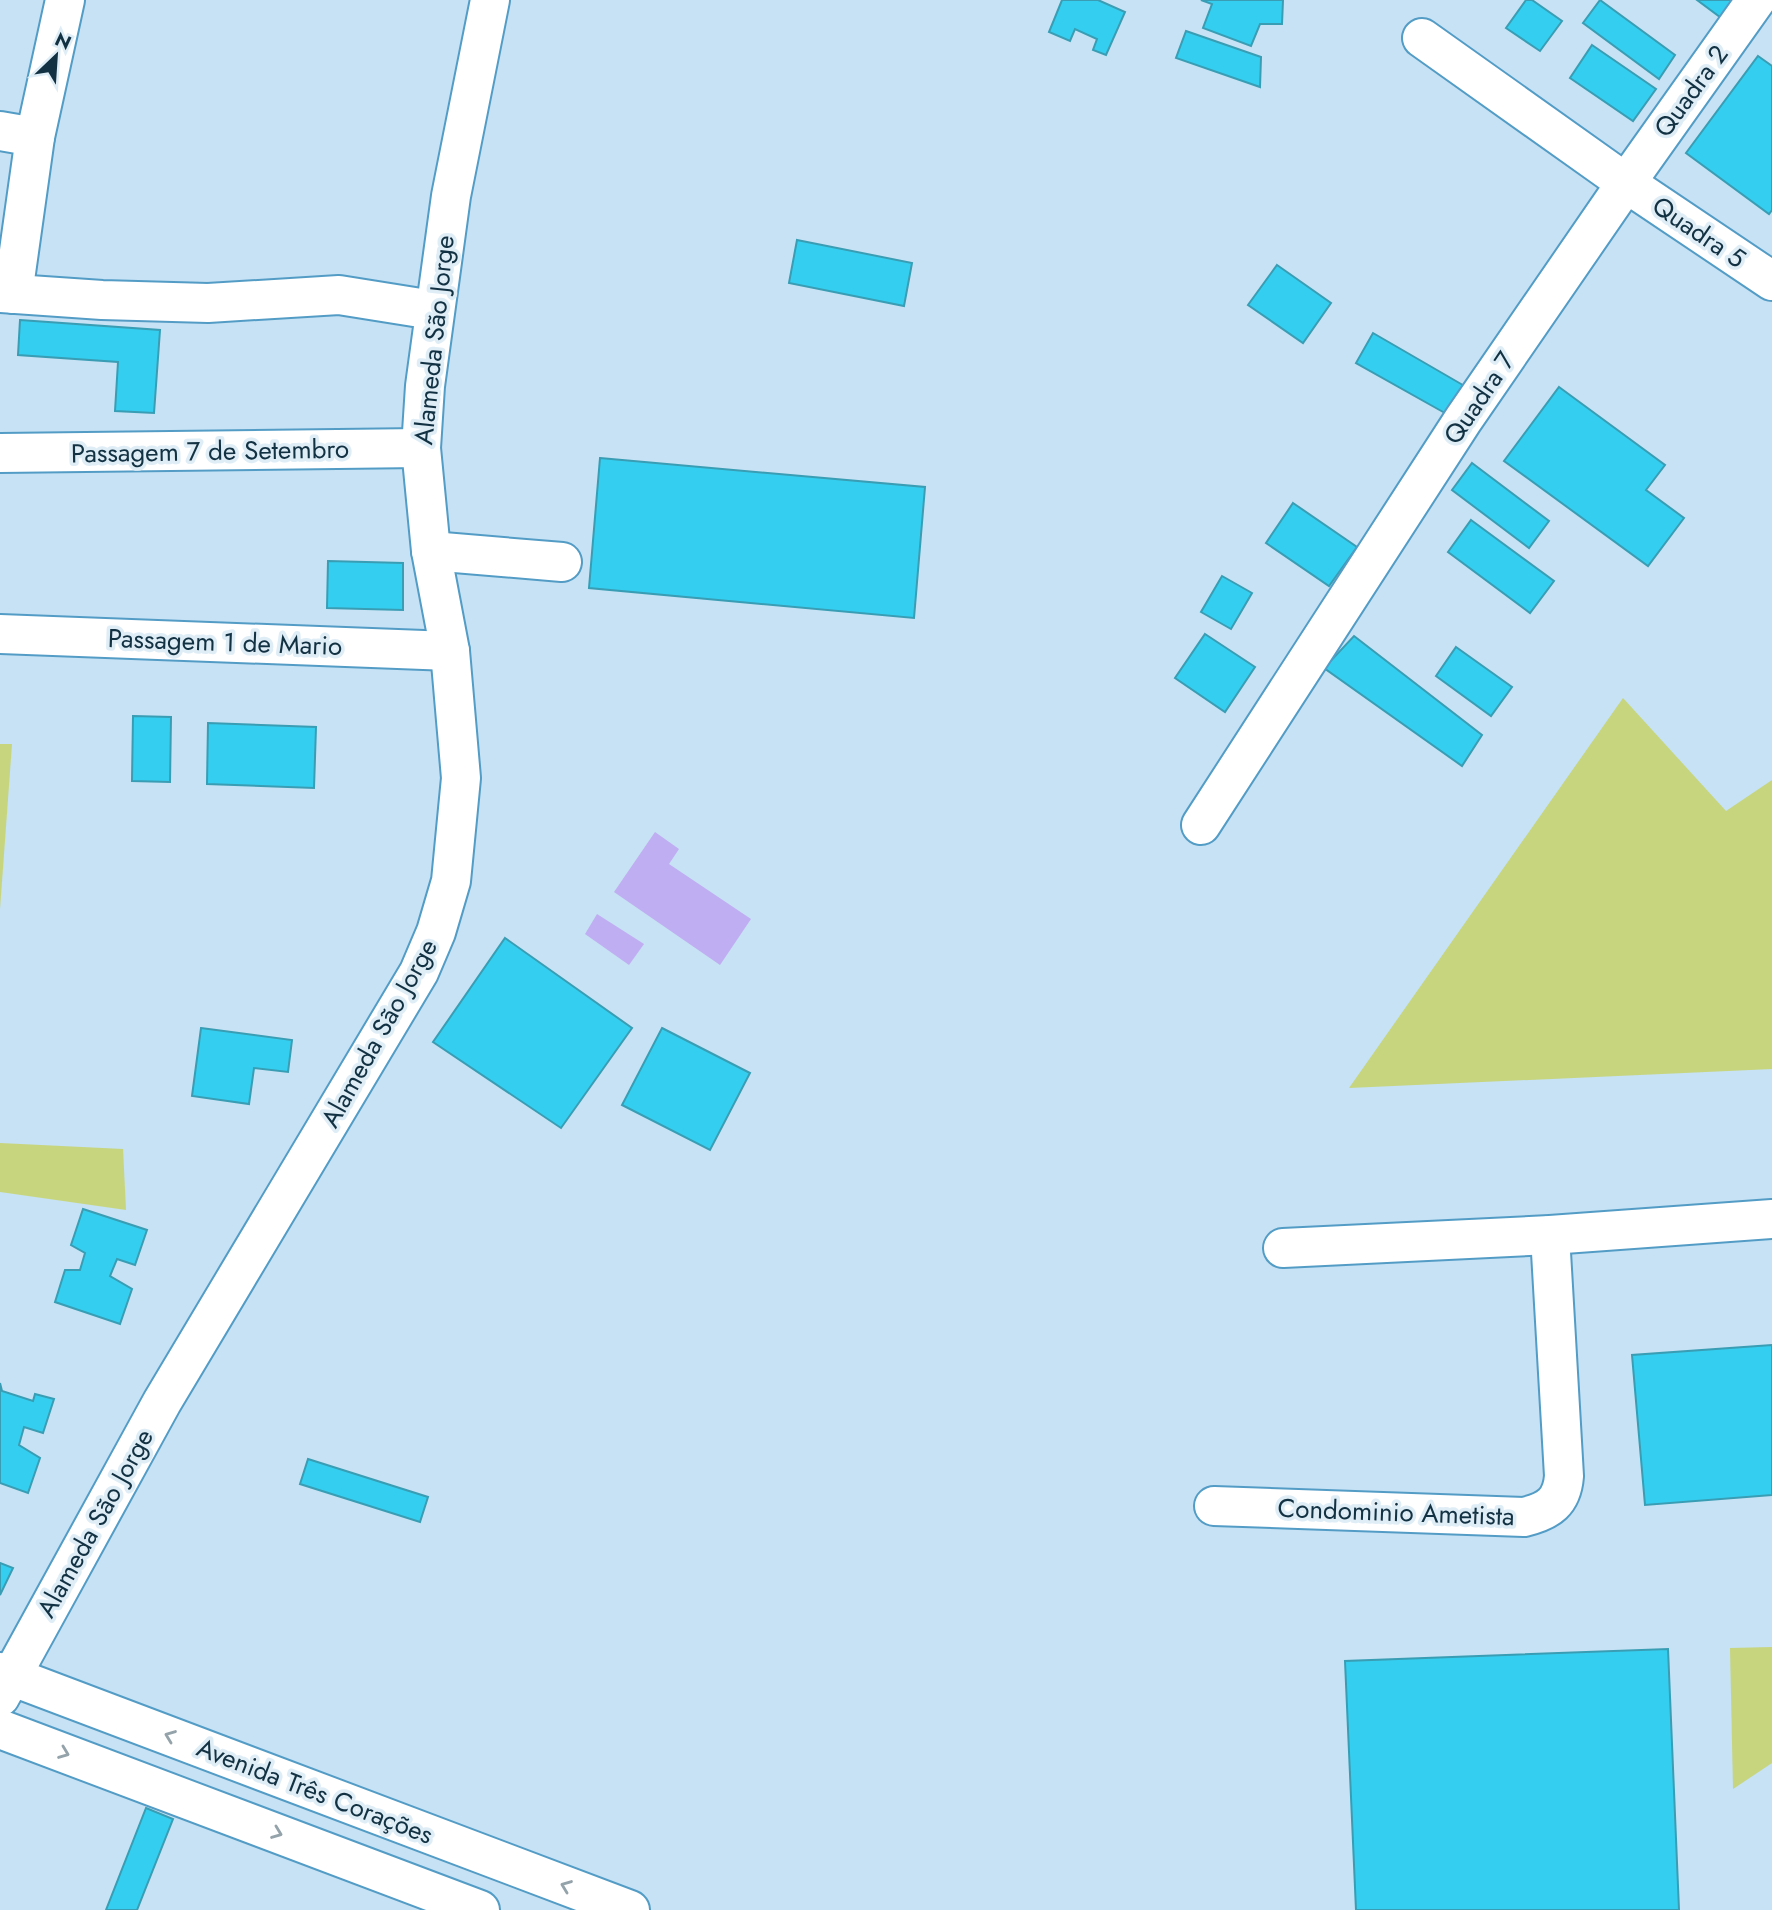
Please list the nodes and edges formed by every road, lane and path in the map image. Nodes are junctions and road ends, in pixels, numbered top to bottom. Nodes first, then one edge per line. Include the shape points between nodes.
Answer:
1 (65, 0) edge
2 (491, 0) edge
3 (1756, 0) edge
4 (1422, 37) dead end
5 (17, 134) edge
6 (1626, 183) junction
7 (1772, 281) edge
8 (7, 293) edge
9 (433, 310) junction
10 (421, 448) junction
11 (0, 453) edge
12 (431, 551) junction
13 (562, 562) dead end
14 (0, 634) edge
15 (450, 651) junction
16 (1200, 825) dead end
17 (1772, 1219) edge
18 (1550, 1235) junction
19 (1283, 1248) dead end
20 (1214, 1506) dead end
21 (4, 1682) edge
22 (0, 1729) edge
23 (480, 1910) edge
24 (630, 1910) edge

1 - 5 street
2 - 9 street, Alameda São Jorge
3 - 6 street, Quadra 2
4 - 6 street
5 - 8 street
6 - 7 street, Quadra 5
6 - 16 street, Quadra 7 via 1464,420
8 - 9 street via 208,303 339,295
9 - 10 street, Alameda São Jorge
10 - 11 street, Passagem 7 de Setembro
10 - 12 street, Alameda São Jorge
12 - 13 street
12 - 15 street, Alameda São Jorge
14 - 15 street, Passagem 1 de Mario
15 - 21 street, Alameda São Jorge via 461,778 451,881 419,972 162,1402
17 - 18 street
18 - 19 street
18 - 20 street, Condominio Ametista via 1564,1476 1563,1490 1554,1505 1524,1517
24 -> 21 street, Avenida Três Corações
22 -> 23 street, Avenida Três Corações

